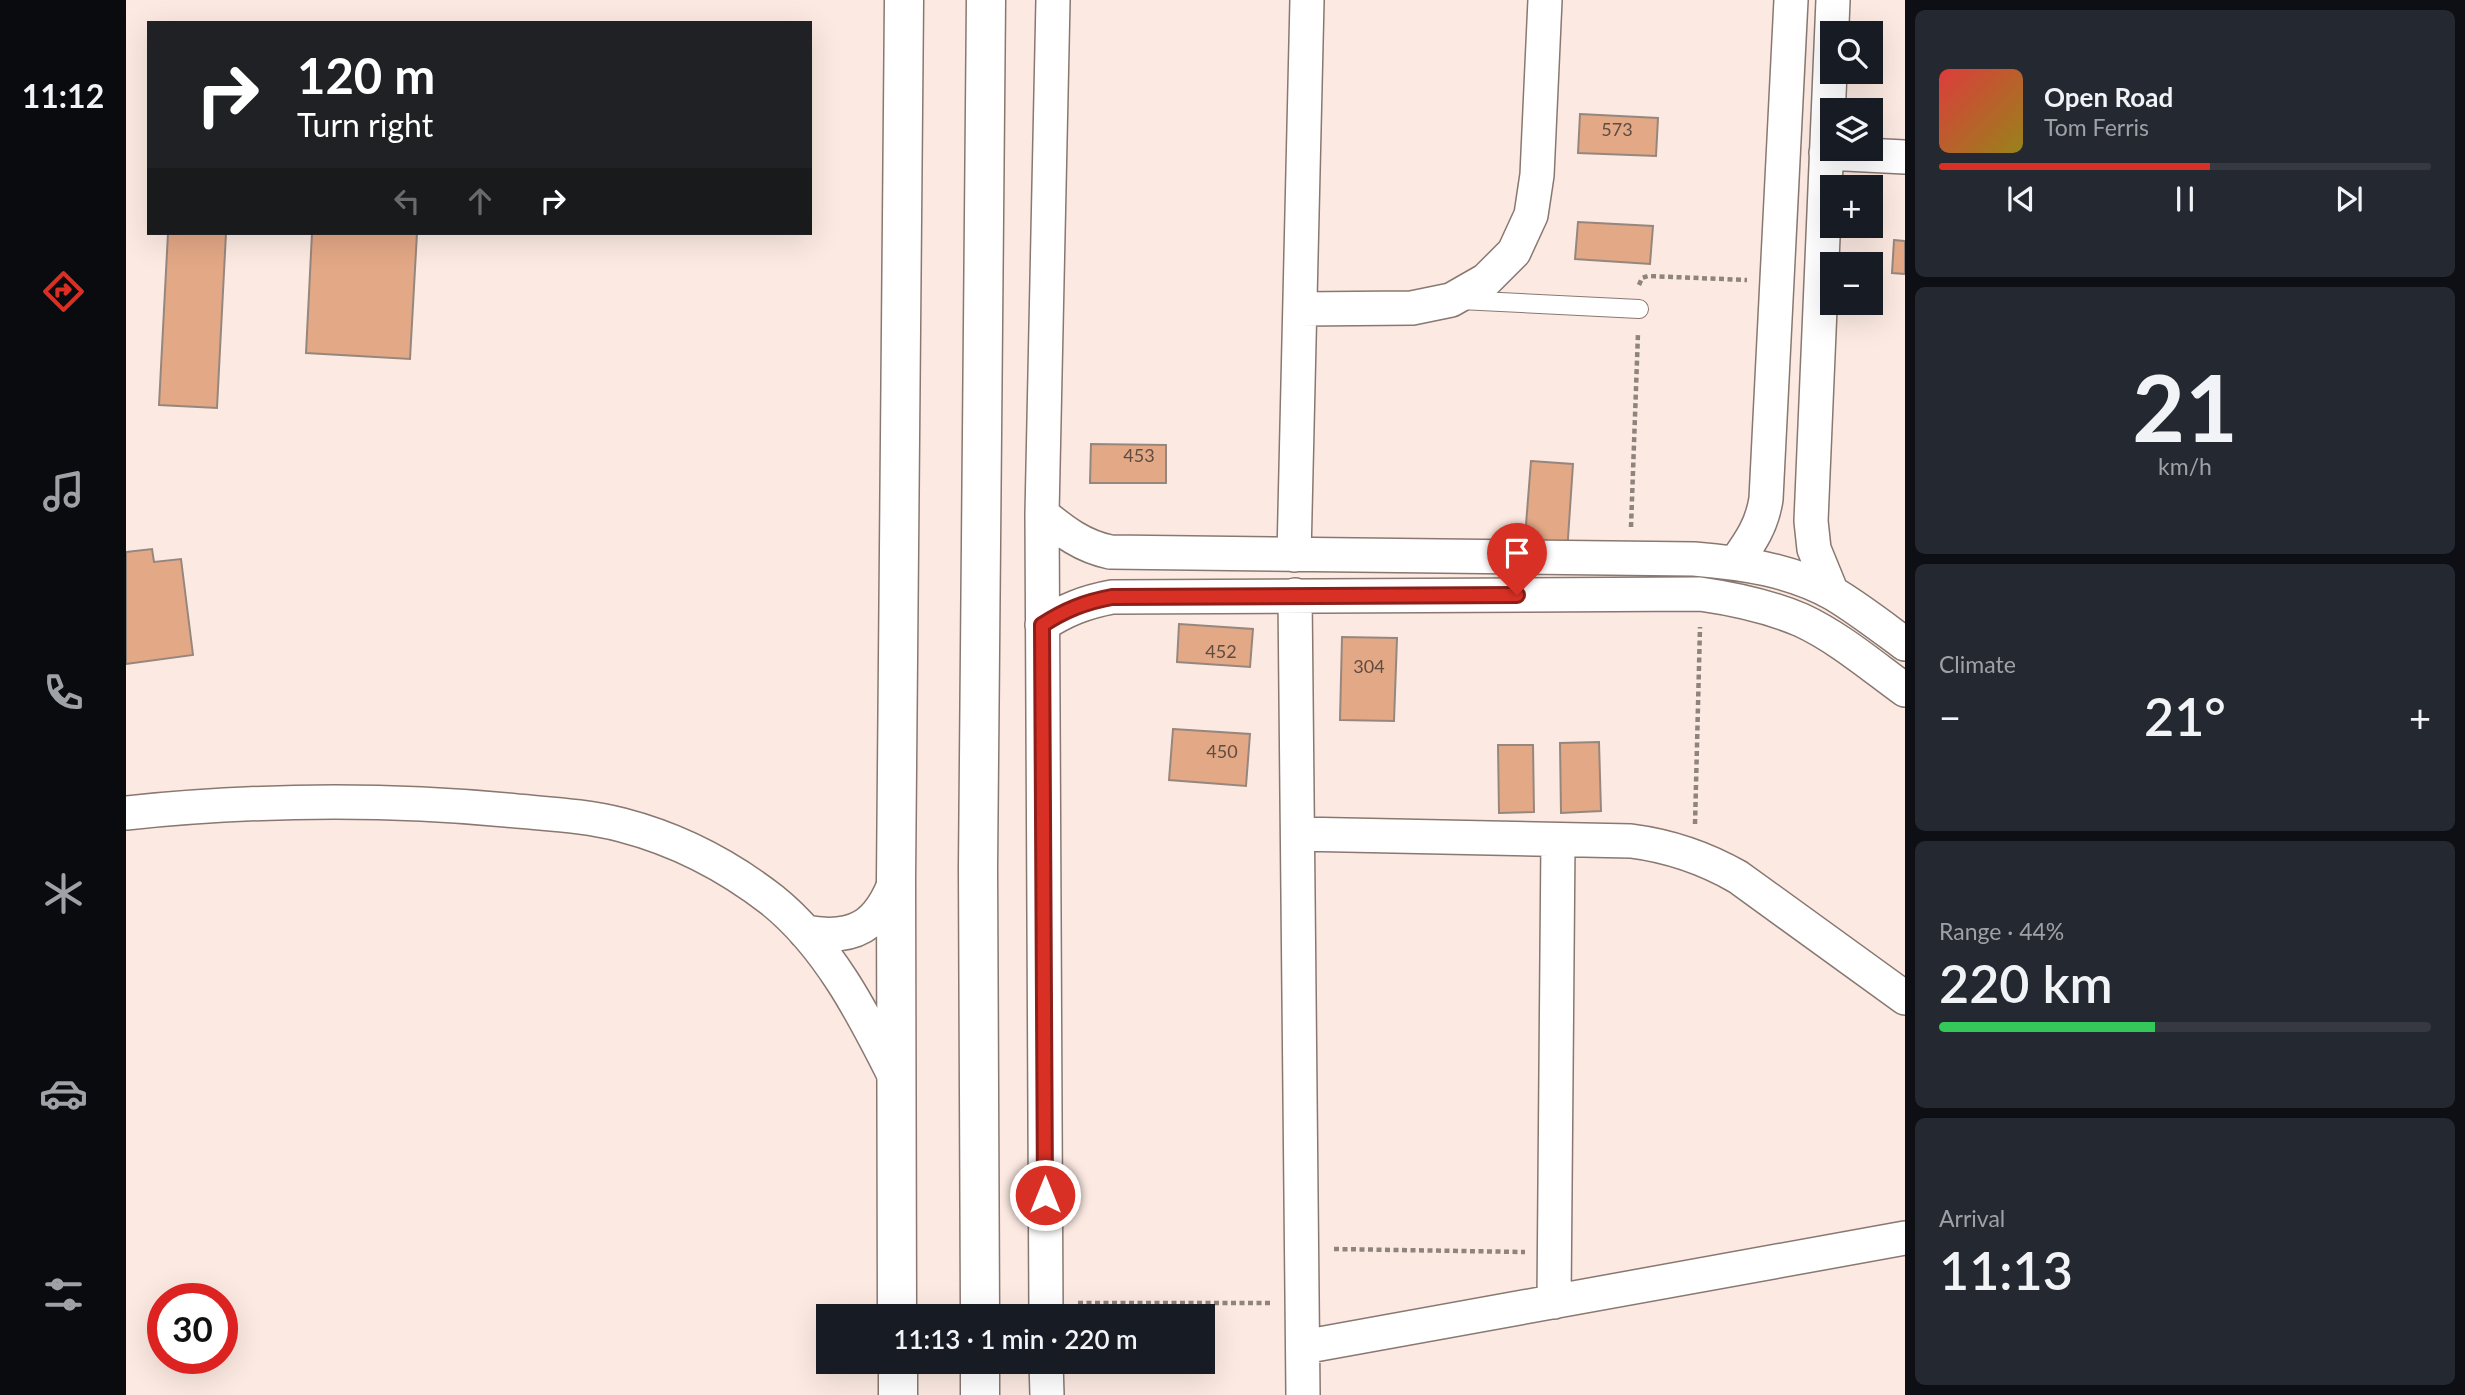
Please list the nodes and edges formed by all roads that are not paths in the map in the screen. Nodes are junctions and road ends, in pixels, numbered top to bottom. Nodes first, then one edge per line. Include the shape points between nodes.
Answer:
1 (904, 0) edge
2 (986, 0) edge
3 (1053, 0) edge
4 (1307, 0) edge
5 (1545, 0) edge
6 (1791, 0) edge
7 (1833, 0) edge
8 (1829, 98) edge
9 (1883, 156) edge
10 (1905, 157) edge
11 (1826, 161) edge
12 (1451, 300) junction
13 (1300, 309) junction
14 (1639, 309) road end
15 (1042, 514) junction
16 (1138, 553) junction
17 (1294, 555) junction
18 (1630, 559) junction
19 (1736, 562) junction
20 (1832, 593) junction
21 (1628, 594) junction
22 (1137, 596) junction
23 (1295, 596) junction
24 (1042, 625) junction
25 (1905, 643) edge
26 (1905, 690) edge
27 (126, 813) edge
28 (1298, 834) junction
29 (1558, 840) junction
30 (896, 879) junction
31 (805, 932) junction
32 (1905, 998) edge
33 (895, 1077) junction
34 (1905, 1238) edge
35 (1554, 1301) junction
36 (897, 1304) edge
37 (980, 1304) edge
38 (1046, 1304) edge
39 (1303, 1348) junction
40 (898, 1374) edge
41 (980, 1374) edge
42 (1046, 1374) edge
43 (898, 1395) edge
44 (980, 1395) edge
45 (1047, 1395) edge
46 (1303, 1395) edge

1 - 30 street
2 - 37 street via 978,868
3 - 15 street
4 - 13 street
5 - 12 street via 1531,215 1514,251 1486,280
6 - 19 street via 1764,511 1755,536
7 - 8 street
9 - 10 street
11 - 20 street via 1811,520 1814,549
12 - 13 street via 1412,308
12 - 14 lane
13 - 17 street
15 - 16 street via 1095,549
15 - 24 street
16 - 17 street
16 - 22 street
17 - 18 street
18 - 19 street
18 - 21 street
19 - 20 street via 1780,572
20 - 25 street
21 - 23 street
21 - 26 street via 1700,594 1770,608 1834,639
22 - 23 street
22 - 24 street via 1078,605
23 - 28 street
24 - 38 street
27 - 31 street via 282,802 381,802 578,817 641,831 702,855 774,902
28 - 29 street
28 - 39 street
29 - 32 street via 1631,841 1695,855 1738,877
29 - 35 street
30 - 31 street via 888,902 872,920 852,932 829,936
30 - 33 street
31 - 33 street via 855,1001
33 - 36 street
34 - 35 street
35 - 39 street
39 - 46 street
40 - 43 street
41 - 44 street
42 - 45 street

